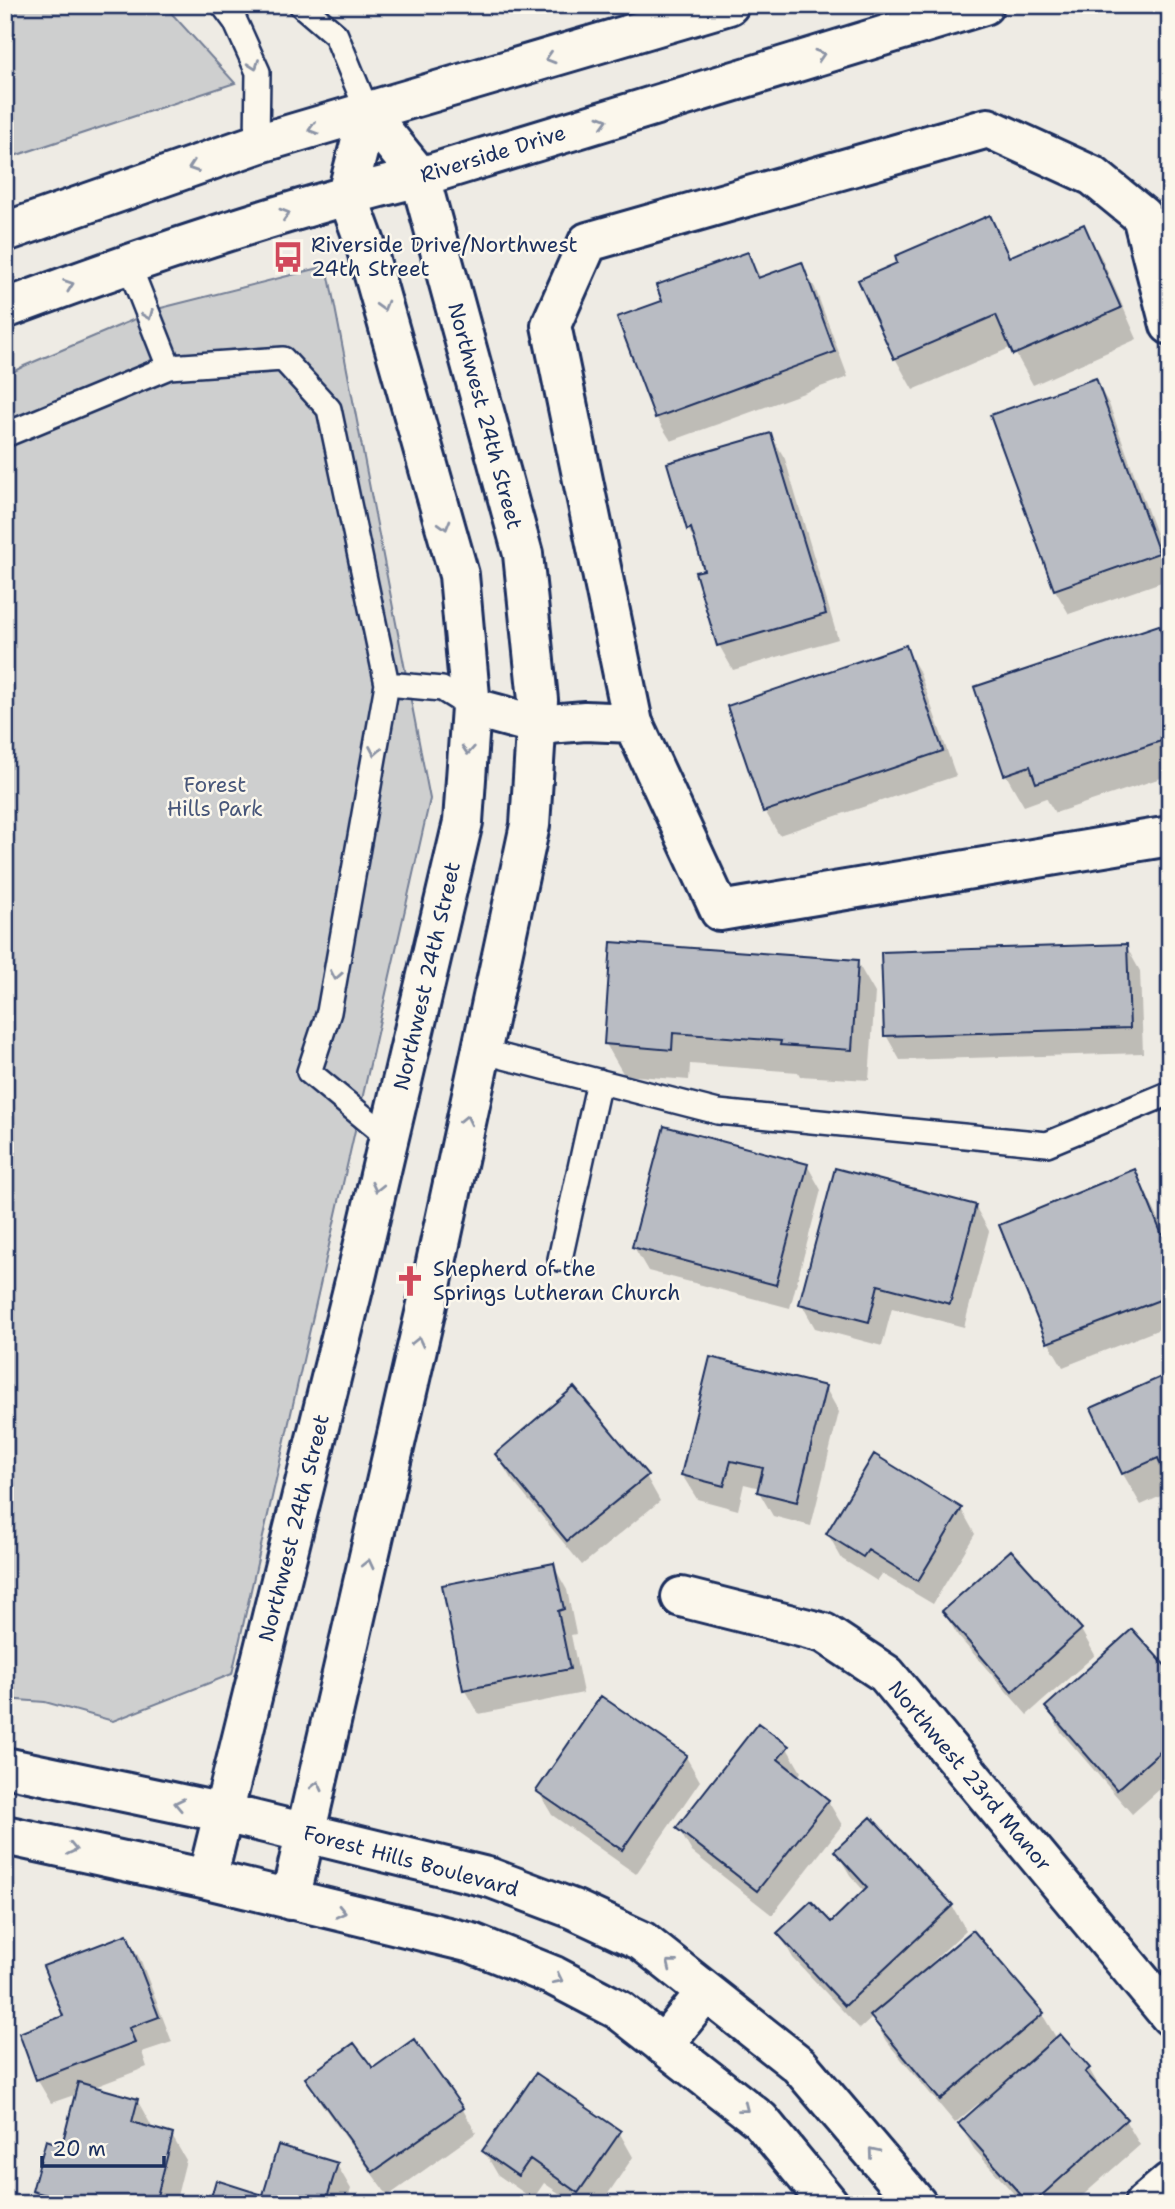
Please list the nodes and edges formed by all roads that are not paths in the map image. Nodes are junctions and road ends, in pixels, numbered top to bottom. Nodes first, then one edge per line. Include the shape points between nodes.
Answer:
1 (223, 5) edge
2 (301, 5) edge
3 (729, 5) edge
4 (984, 5) edge
5 (368, 113) junction
6 (257, 144) junction
7 (420, 177) junction
8 (347, 194) junction
9 (5, 232) edge
10 (128, 263) junction
11 (5, 309) edge
12 (1170, 325) edge
13 (169, 367) junction
14 (5, 435) edge
15 (387, 684) junction
16 (471, 707) junction
17 (634, 723) junction
18 (537, 725) junction
19 (1170, 836) edge
20 (481, 1051) junction
21 (599, 1081) junction
22 (1170, 1093) edge
23 (389, 1138) junction
24 (560, 1259) dead end
25 (681, 1597) dead end
26 (5, 1767) edge
27 (224, 1813) junction
28 (306, 1833) junction
29 (5, 1835) edge
30 (207, 1879) junction
31 (290, 1900) junction
32 (706, 1992) junction
33 (1170, 2016) edge
34 (663, 2045) junction
35 (1170, 2182) edge
36 (829, 2204) edge
37 (917, 2204) edge
38 (1144, 2204) edge

1 -> 6 lane via 258,72
2 - 5 lane via 336,35
3 -> 5 street
7 -> 4 street, Riverside Drive
5 -> 6 street
5 - 7 street, Northwest 24th Street
5 - 8 street
6 -> 9 street
7 - 8 street, Riverside Drive
7 - 18 street, Northwest 24th Street via 523,554
10 -> 8 street, Riverside Drive
8 -> 16 street, Northwest 24th Street via 460,575
11 -> 10 street, Riverside Drive
10 -> 13 lane
12 - 17 street via 1142,216 1093,176 988,128 588,242 551,325
13 - 14 lane
13 - 15 lane via 283,359 329,409
15 - 16 lane via 442,689
15 -> 23 lane via 329,1012 309,1072
16 - 18 street
16 -> 23 street, Northwest 24th Street via 463,822
17 - 18 street
17 - 19 street via 720,911
18 - 20 street, Northwest 24th Street via 530,825
20 - 21 lane
28 -> 20 street, Northwest 24th Street
21 - 22 lane via 718,1112 1047,1144
21 - 24 lane
23 -> 27 street, Northwest 24th Street
25 - 33 street, Northwest 23rd Manor via 824,1633 886,1675
27 -> 26 street, Forest Hills Boulevard
27 - 28 street, Forest Hills Boulevard
27 - 30 street, Northwest 24th Street
28 - 31 street, Northwest 24th Street
32 -> 28 street, Forest Hills Boulevard via 642,1941 573,1909 491,1878
29 -> 30 street
30 - 31 street
31 -> 34 street via 472,1943 554,1976 618,2010
32 - 34 street
37 -> 32 street, Forest Hills Boulevard via 799,2065
34 -> 36 street via 760,2120
35 - 38 street

